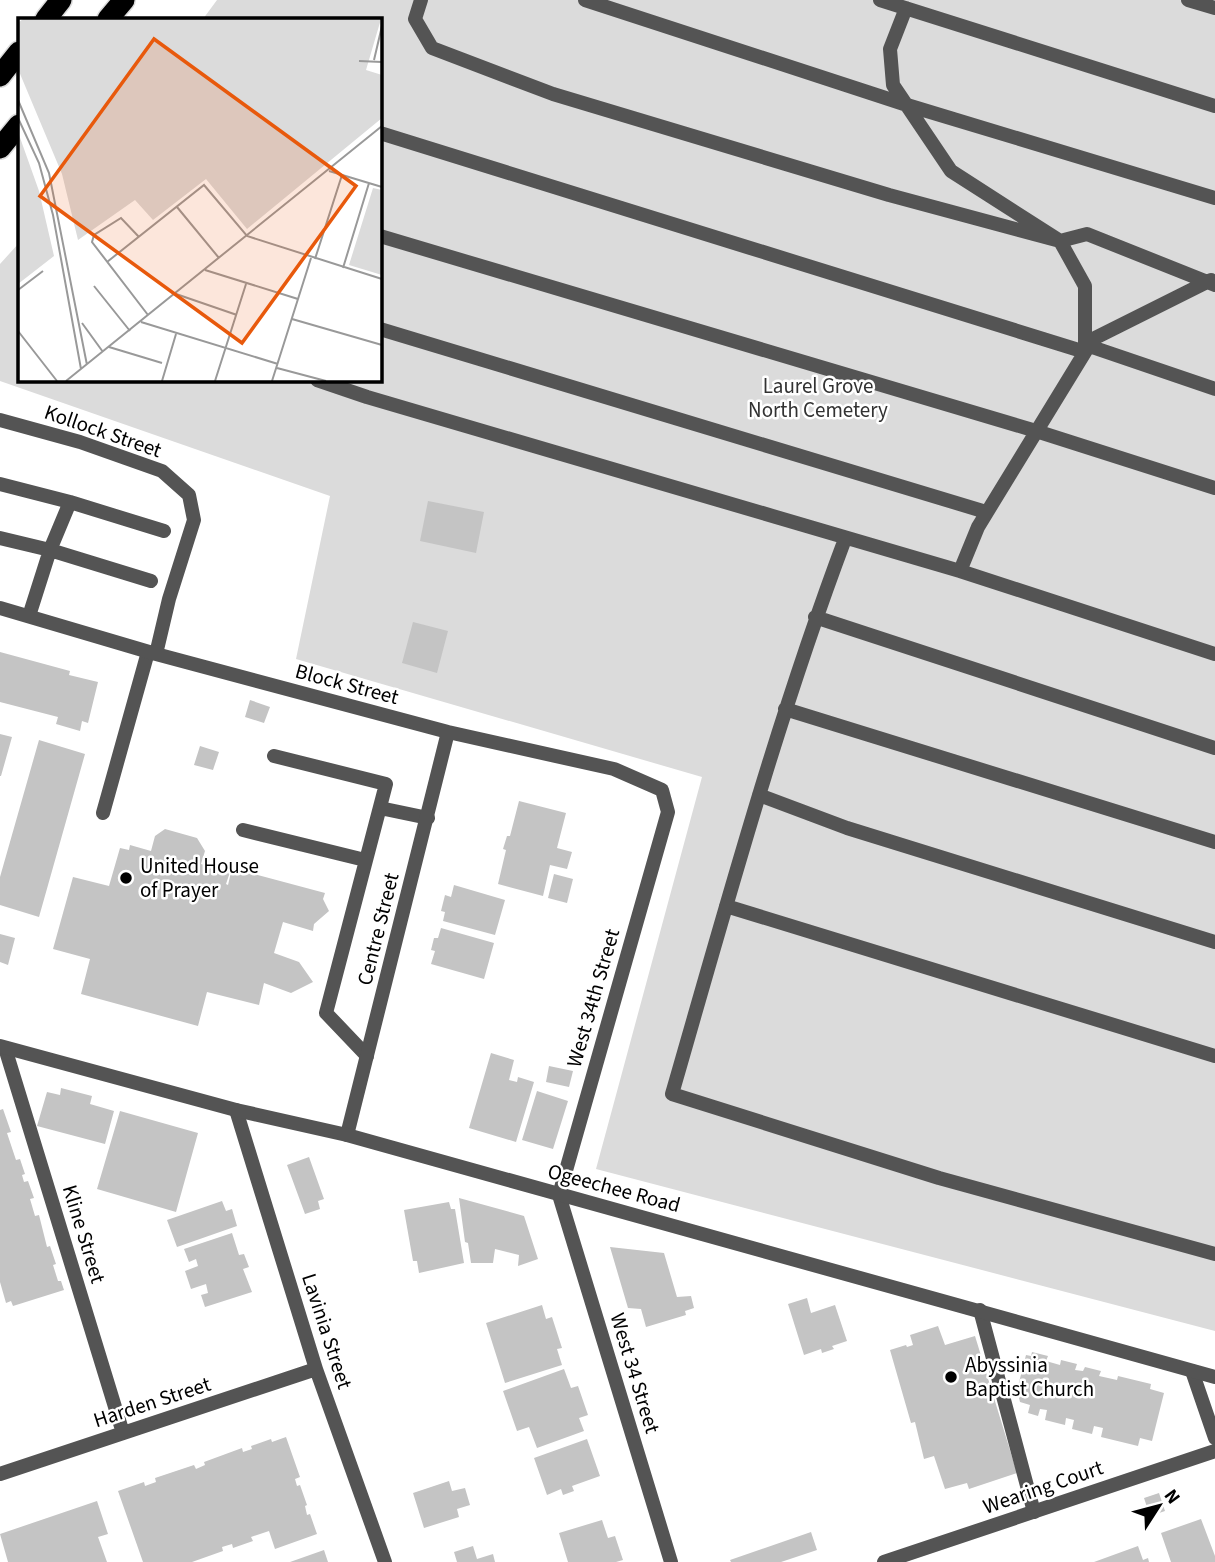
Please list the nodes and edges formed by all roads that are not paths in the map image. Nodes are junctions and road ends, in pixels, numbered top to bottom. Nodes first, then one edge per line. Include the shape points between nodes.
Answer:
1 (61, 0) edge
2 (124, 0) edge
3 (421, 0) edge
4 (584, 0) edge
5 (880, 0) edge
6 (1188, 0) edge
7 (906, 8) junction
8 (1215, 8) edge
9 (47, 18) edge
10 (109, 18) edge
11 (18, 53) edge
12 (0, 76) edge
13 (907, 105) junction
14 (1215, 106) edge
15 (18, 126) edge
16 (382, 134) edge
17 (0, 148) edge
18 (1215, 198) edge
19 (382, 237) edge
20 (1060, 241) junction
21 (1212, 282) edge
22 (382, 330) edge
23 (1087, 349) junction
24 (323, 382) edge
25 (1215, 390) edge
26 (0, 420) edge
27 (1036, 431) junction
28 (0, 484) edge
29 (1215, 488) edge
30 (70, 502) junction
31 (986, 512) junction
32 (164, 531) dead end
33 (0, 538) edge
34 (845, 539) junction
35 (50, 550) junction
36 (960, 571) junction
37 (151, 581) dead end
38 (0, 607) edge
39 (29, 616) junction
40 (815, 617) junction
41 (152, 653) junction
42 (1215, 654) edge
43 (785, 709) junction
44 (449, 733) junction
45 (1215, 748) edge
46 (274, 756) dead end
47 (759, 794) junction
48 (380, 808) junction
49 (668, 812) joint
50 (103, 813) dead end
51 (428, 818) junction
52 (243, 830) dead end
53 (1215, 842) edge
54 (365, 860) junction
55 (726, 906) junction
56 (1215, 942) edge
57 (3, 1047) edge
58 (367, 1056) junction
59 (1215, 1056) edge
60 (236, 1110) junction
61 (347, 1135) junction
62 (559, 1195) junction
63 (1215, 1254) edge
64 (980, 1310) junction
65 (316, 1369) junction
66 (1192, 1371) junction
67 (1215, 1377) edge
68 (123, 1433) junction
69 (1215, 1438) edge
70 (1215, 1451) edge
71 (0, 1474) edge
72 (1034, 1512) junction
73 (384, 1562) edge
74 (671, 1562) edge
75 (884, 1562) edge

1 - 9 highway
2 - 10 highway
3 - 20 street via 415,19 432,48 566,98
4 - 13 street
5 - 7 street
6 - 8 street
7 - 13 street via 890,49 893,85
7 - 14 street
11 - 12 highway
13 - 18 street
13 - 20 street via 951,172
15 - 17 highway
16 - 23 street
19 - 27 street
20 - 21 street via 1087,234
20 - 23 street via 1085,286
21 - 23 street via 1093,339
22 - 31 street
23 - 25 street
23 - 27 street
24 - 34 street
26 - 41 street, Kollock Street via 162,471 189,495 194,520
27 - 29 street
27 - 31 street
28 - 30 street
30 - 32 street
30 - 35 street
31 - 36 street
33 - 35 street
34 - 36 street
34 - 40 street
35 - 37 street
35 - 39 street
36 - 42 street
38 - 39 street, Block Street
39 - 41 street, Block Street
40 - 43 street
40 - 45 street
41 - 44 street, Block Street
41 - 50 street, Kollock Street
43 - 47 street
43 - 53 street
44 - 49 street, Block Street via 614,769 662,790
44 - 51 street, Centre Street
46 - 48 street via 386,784
47 - 55 street
47 - 56 street via 847,828
48 - 51 street
48 - 54 street
49 - 62 street, West 34th Street
51 - 58 street, Centre Street
52 - 54 street
54 - 58 street via 326,1013
55 - 59 street
55 - 63 street via 672,1094 939,1178
57 - 60 street, Ogeechee Road
57 - 68 street, Kline Street
58 - 61 street, Centre Street
60 - 61 street, Ogeechee Road
60 - 65 street, Lavinia Street
61 - 62 street, Ogeechee Road
62 - 64 street, Ogeechee Road
62 - 74 street, West 34 Street
64 - 66 street, Ogeechee Road
64 - 72 street
65 - 68 street, Harden Street
65 - 73 street, Lavinia Street
66 - 67 street, Ogeechee Road
66 - 69 street
68 - 71 street, Harden Street
70 - 72 street, Wearing Court
72 - 75 street, Wearing Court

